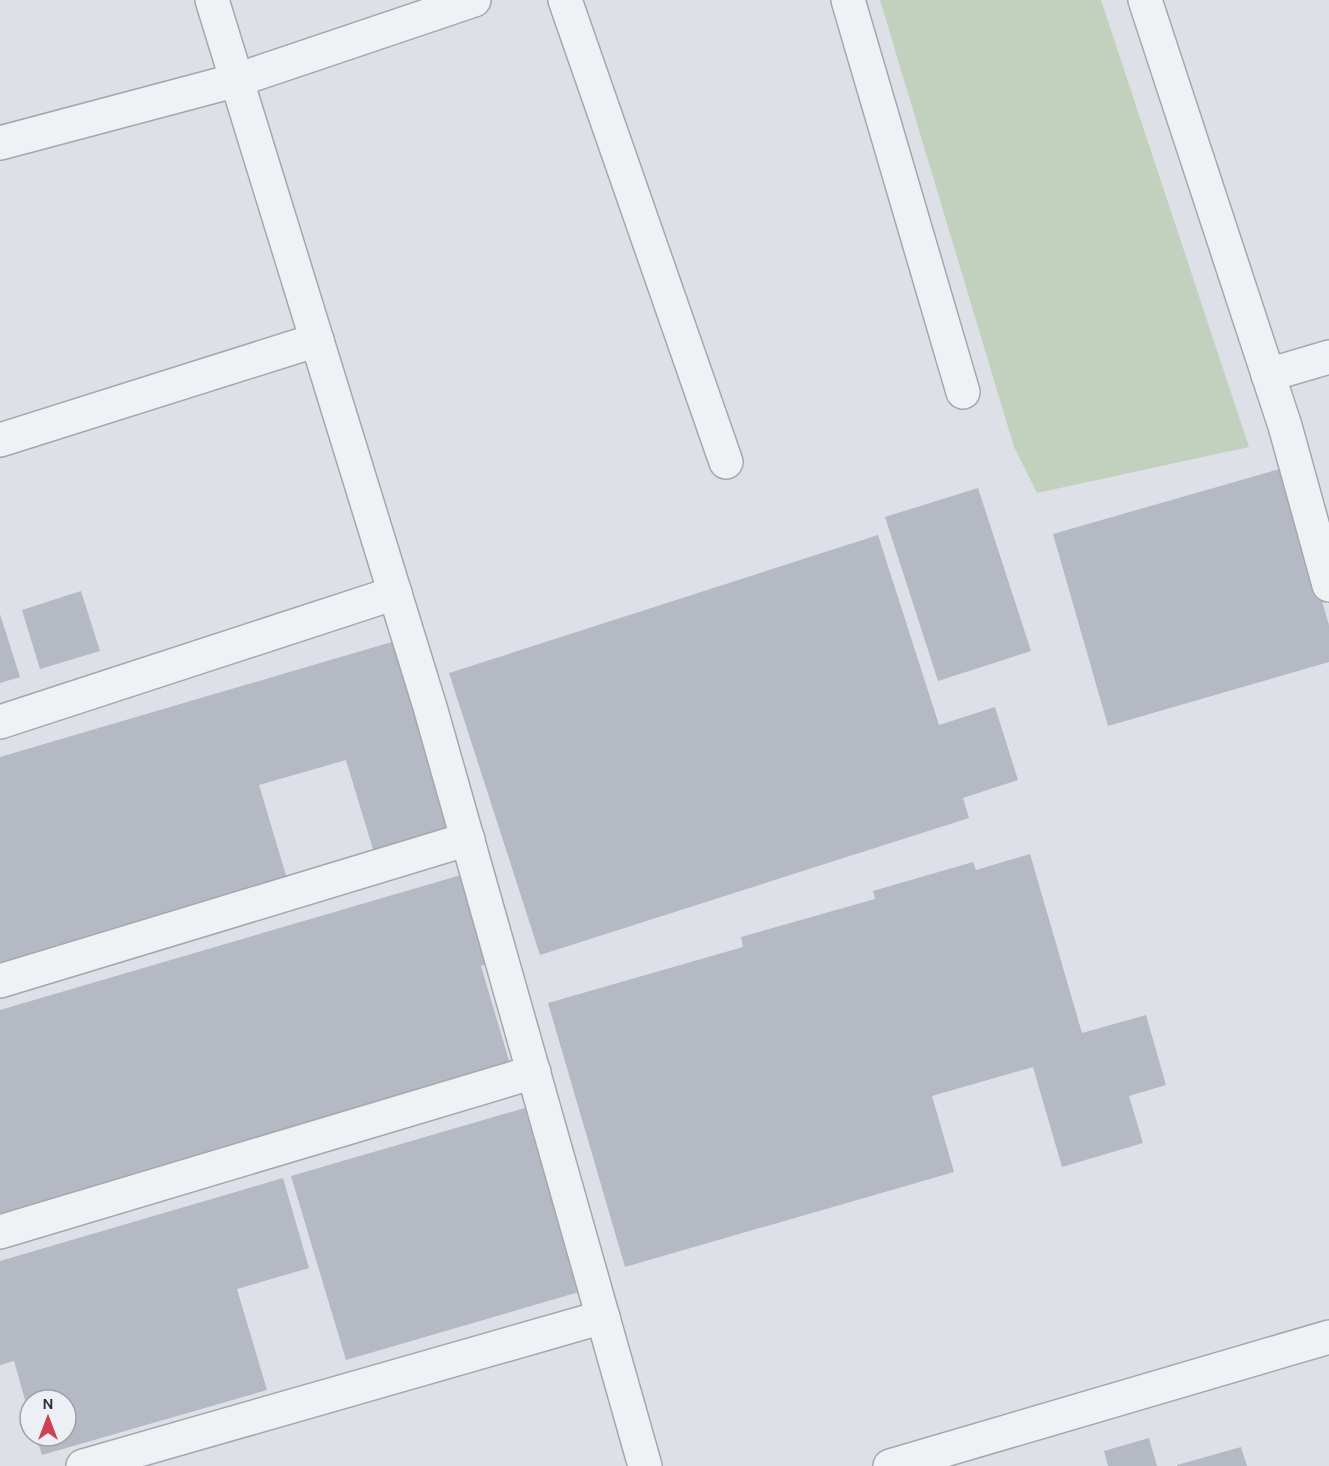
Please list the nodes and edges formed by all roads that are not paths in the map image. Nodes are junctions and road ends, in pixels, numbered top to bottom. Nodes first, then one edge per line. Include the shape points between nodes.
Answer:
1 (212, 0) edge
2 (474, 0) edge
3 (565, 0) edge
4 (848, 0) edge
5 (1145, 0) edge
6 (237, 80) junction
7 (0, 143) edge
8 (317, 339) junction
9 (1329, 357) edge
10 (1268, 375) junction
11 (963, 392) dead end
12 (0, 440) edge
13 (726, 462) dead end
14 (1329, 585) edge
15 (395, 593) junction
16 (0, 722) edge
17 (468, 839) junction
18 (0, 981) edge
19 (534, 1072) junction
20 (0, 1232) edge
21 (603, 1317) junction
22 (1329, 1337) edge
23 (83, 1466) edge
24 (645, 1466) edge
25 (890, 1466) edge

1 - 6 street
2 - 6 street
3 - 13 street
4 - 11 street
5 - 10 street
6 - 7 street
6 - 8 street
8 - 12 street
8 - 15 street
9 - 10 street
10 - 14 street
15 - 16 street
15 - 17 street
17 - 18 street
17 - 19 street
19 - 20 street
19 - 21 street
21 - 23 street
21 - 24 street
22 - 25 street

